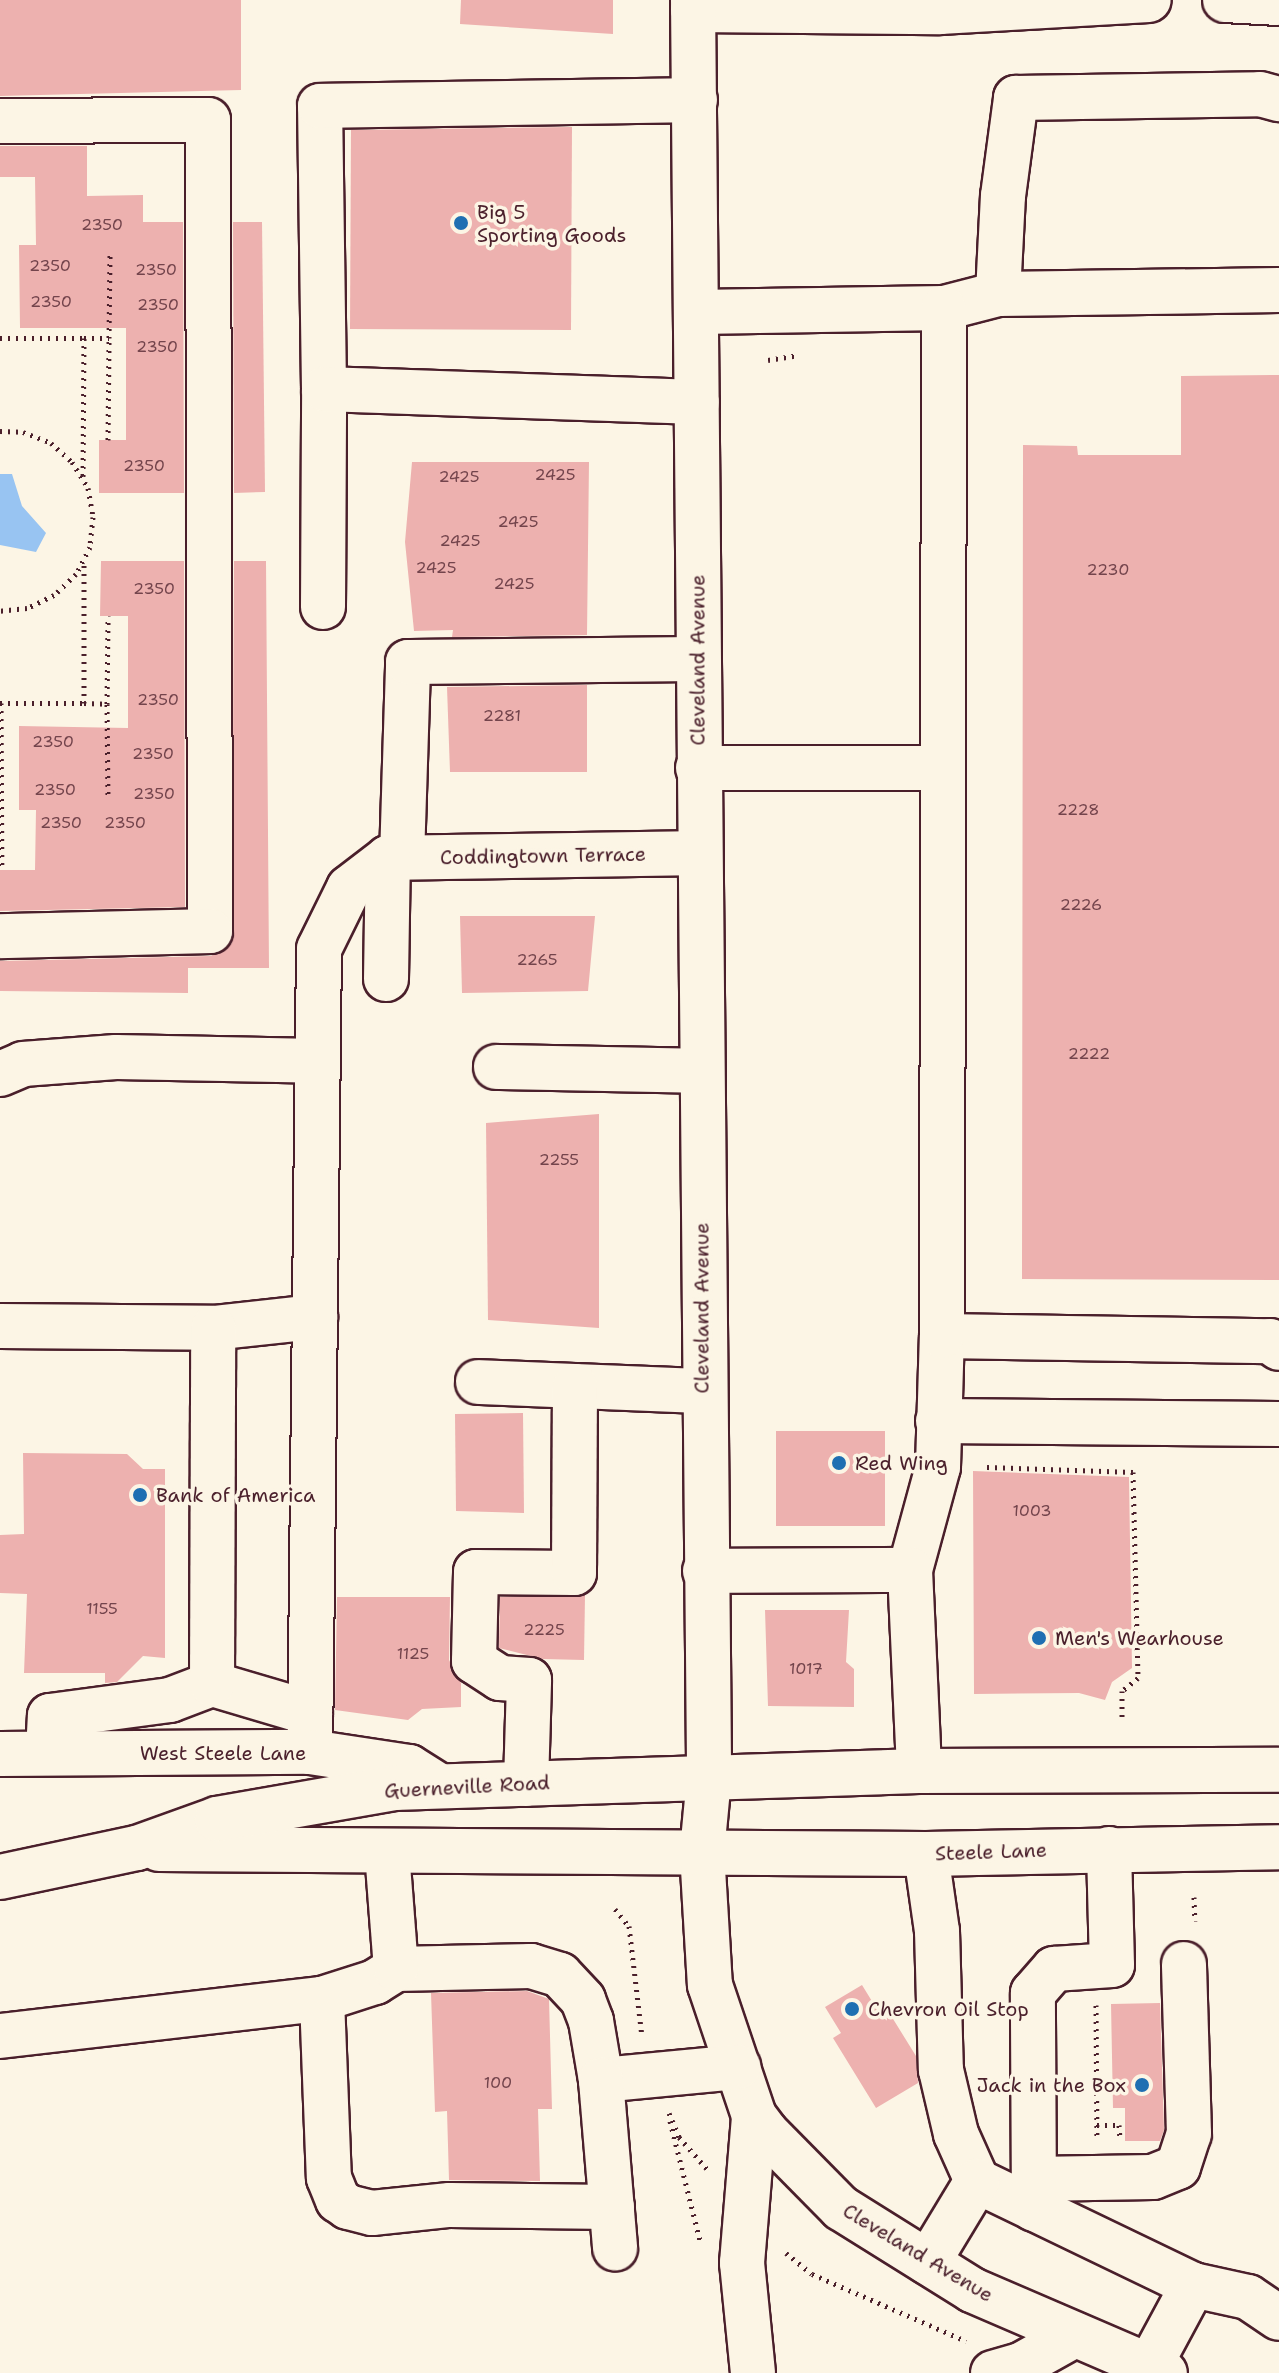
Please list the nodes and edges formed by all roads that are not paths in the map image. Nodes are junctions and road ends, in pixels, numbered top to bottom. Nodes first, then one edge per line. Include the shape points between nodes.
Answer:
1 (1149, 0) edge
2 (1225, 0) edge
3 (1279, 3) edge
4 (693, 5) edge
5 (1279, 99) edge
6 (695, 100) junction
7 (0, 121) edge
8 (1279, 290) edge
9 (998, 294) junction
10 (944, 308) junction
11 (697, 312) junction
12 (324, 389) junction
13 (697, 402) junction
14 (323, 607) dead end
15 (698, 659) junction
16 (698, 768) junction
17 (940, 768) junction
18 (698, 853) junction
19 (395, 858) junction
20 (0, 936) edge
21 (386, 979) dead end
22 (318, 1061) junction
23 (496, 1067) dead end
24 (701, 1071) junction
25 (0, 1074) edge
26 (315, 1317) junction
27 (0, 1326) edge
28 (213, 1328) junction
29 (942, 1336) junction
30 (1279, 1348) edge
31 (478, 1382) dead end
32 (575, 1386) junction
33 (703, 1391) junction
34 (938, 1421) junction
35 (1279, 1424) edge
36 (910, 1570) junction
37 (705, 1571) junction
38 (212, 1684) junction
39 (310, 1732) junction
40 (48, 1752) junction
41 (0, 1754) edge
42 (1279, 1770) edge
43 (919, 1771) junction
44 (709, 1778) junction
45 (526, 1784) junction
46 (439, 1786) junction
47 (1279, 1847) edge
48 (137, 1848) junction
49 (1109, 1849) junction
50 (702, 1852) junction
51 (387, 1853) junction
52 (926, 1854) junction
53 (0, 1877) edge
54 (1184, 1964) dead end
55 (396, 1969) junction
56 (322, 1999) junction
57 (0, 2036) edge
58 (738, 2067) junction
59 (601, 2080) junction
60 (754, 2116) junction
61 (977, 2181) junction
62 (1034, 2194) junction
63 (928, 2262) junction
64 (1193, 2285) junction
65 (1279, 2318) edge
66 (1075, 2335) junction
67 (1158, 2369) edge
68 (753, 2373) edge
69 (993, 2373) edge

1 - 4 main road via 940,12
2 - 3 main road
4 - 6 main road, Cleveland Avenue
5 - 9 main road via 1260,94 1016,98
6 - 11 main road, Cleveland Avenue
6 - 12 main road via 320,106
7 - 20 main road via 208,120 210,931
8 - 9 main road
9 - 10 main road
10 - 11 main road
10 - 17 main road
11 - 13 main road, Cleveland Avenue
12 - 13 main road
12 - 14 main road
13 - 15 main road, Cleveland Avenue
15 - 16 main road, Cleveland Avenue
15 - 19 main road via 408,662
16 - 17 main road
16 - 18 main road, Cleveland Avenue
17 - 29 main road
18 - 19 main road, Coddingtown Terrace
18 - 24 main road, Cleveland Avenue
19 - 21 main road
19 - 22 main road via 349,888 319,949
22 - 25 main road via 116,1057 23,1064
22 - 26 main road
23 - 24 main road
24 - 33 main road, Cleveland Avenue
26 - 28 main road
26 - 39 main road
27 - 28 main road
28 - 38 main road
29 - 30 main road via 1270,1341
29 - 34 main road
31 - 32 main road
32 - 33 main road
32 - 45 main road via 574,1573 476,1572 474,1661 500,1678 529,1680
33 - 37 main road, Cleveland Avenue
34 - 35 main road
34 - 36 main road via 938,1467
36 - 37 main road
36 - 43 main road
37 - 44 main road, Cleveland Avenue
38 - 39 main road
38 - 40 main road via 170,1700 50,1716
39 - 40 main road, West Steele Lane
39 - 46 main road, West Steele Lane via 409,1767
40 - 41 main road, West Steele Lane
42 - 43 main road
43 - 44 main road
44 - 45 main road, Guerneville Road
44 - 50 main road, Cleveland Avenue
45 - 46 main road, Guerneville Road
46 - 48 main road, Guerneville Road via 394,1788 217,1819
47 - 49 main road, Steele Lane
48 - 51 main road, Guerneville Road
48 - 53 main road, Guerneville Road
49 - 52 main road, Steele Lane
49 - 62 main road via 1112,1965 1054,1969 1033,1993
50 - 51 main road, Guerneville Road
50 - 52 main road, Steele Lane
50 - 58 main road, Cleveland Avenue via 710,1985
51 - 55 main road
52 - 61 main road via 937,1931 941,2070 956,2134
54 - 62 main road via 1189,2134 1178,2167 1153,2177
55 - 56 main road
55 - 59 main road via 531,1966 560,1975 583,2000
56 - 57 main road
56 - 59 main road via 329,2178 338,2200 372,2213 465,2204 613,2228
58 - 59 main road
58 - 60 main road, Cleveland Avenue
60 - 63 main road, Cleveland Avenue via 841,2208
60 - 68 main road via 742,2263
61 - 62 main road
61 - 63 main road
62 - 64 main road
63 - 66 main road, Cleveland Avenue via 972,2290
64 - 65 main road via 1248,2297
64 - 67 main road
66 - 67 main road, Cleveland Avenue
66 - 69 main road via 1021,2365

